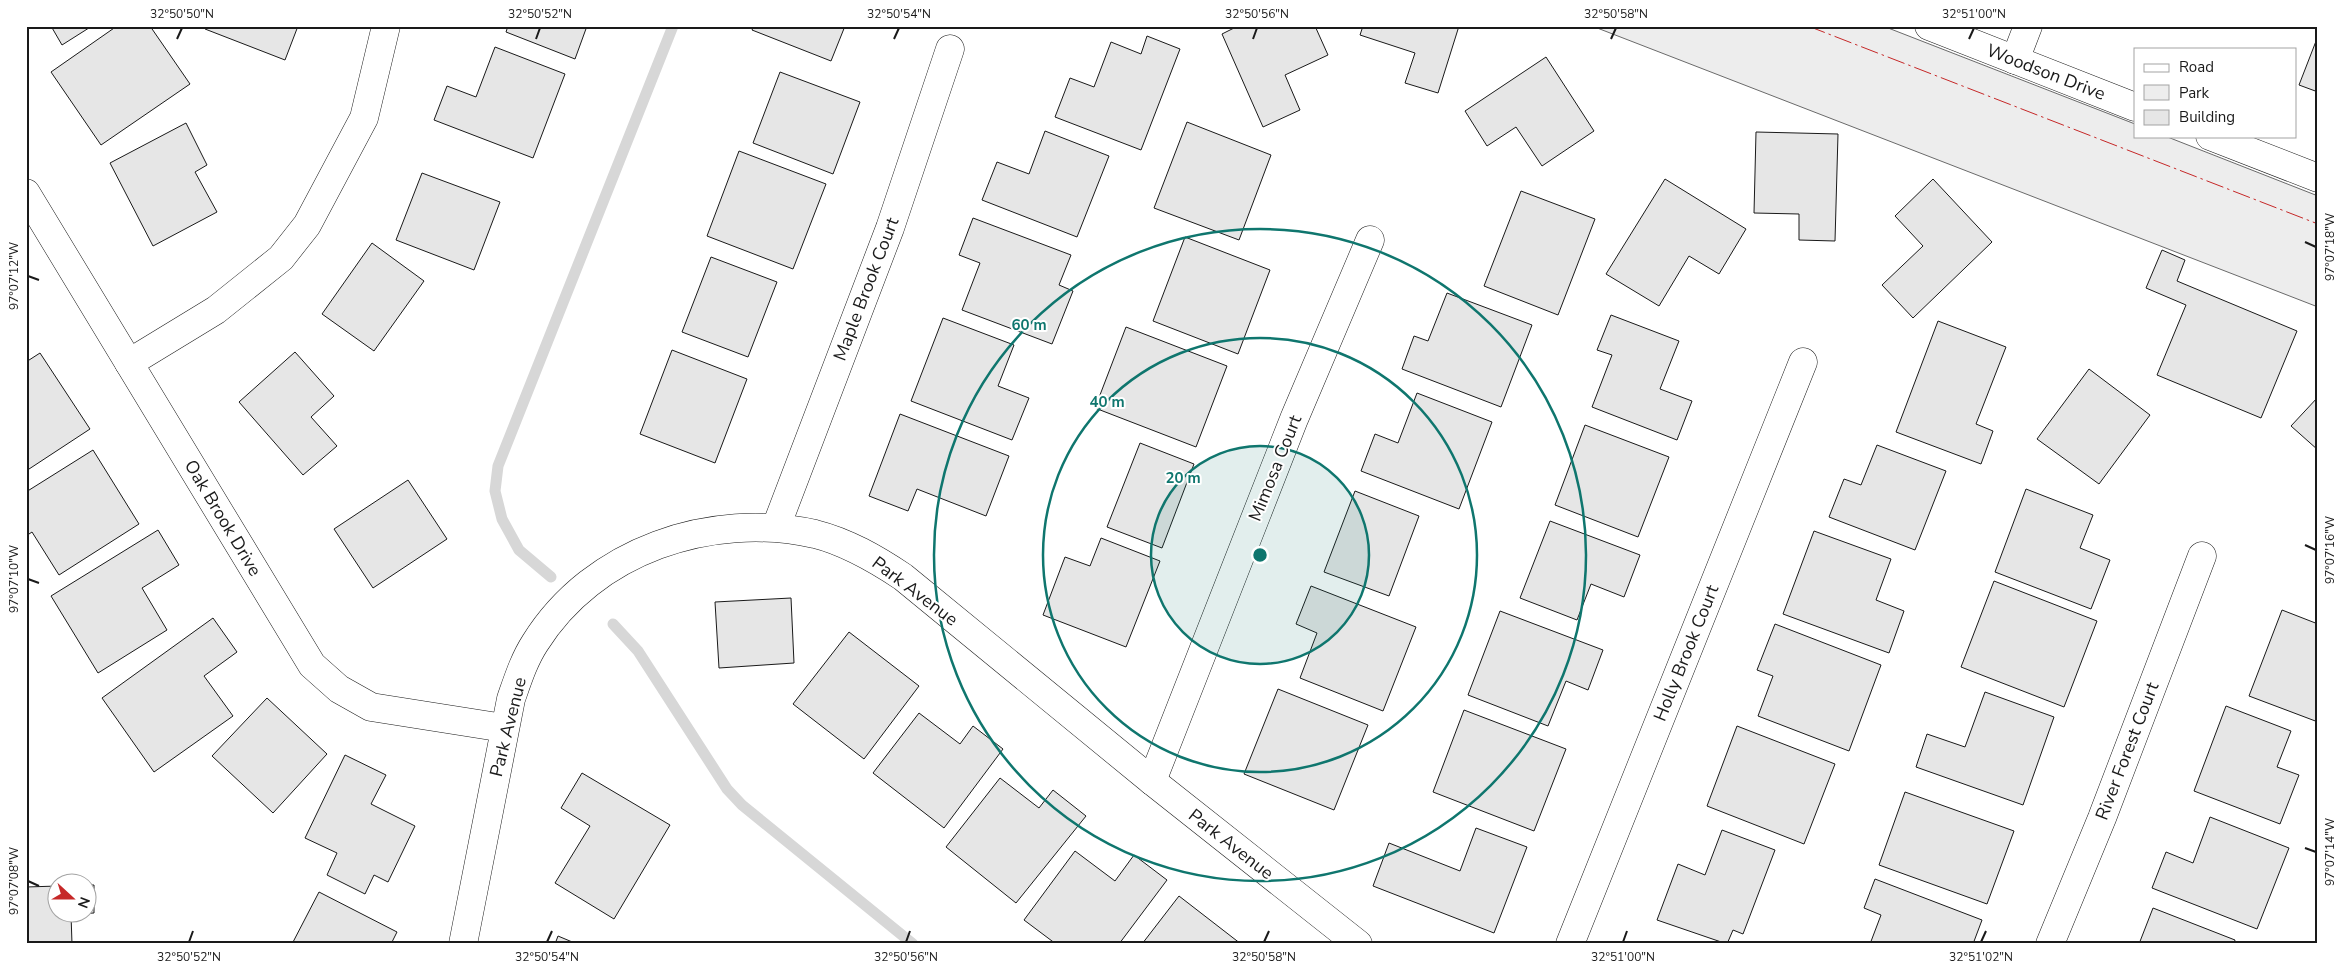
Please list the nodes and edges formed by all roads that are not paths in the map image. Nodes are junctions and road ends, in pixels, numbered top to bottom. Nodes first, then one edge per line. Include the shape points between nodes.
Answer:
1 (386, 26) edge
2 (1930, 26) edge
3 (2028, 26) edge
4 (950, 49) dead end
5 (2015, 60) junction
6 (2134, 107) edge
7 (2215, 138) edge
8 (2318, 178) edge
9 (26, 193) edge
10 (1370, 240) dead end
11 (1802, 362) dead end
12 (129, 363) junction
13 (776, 527) junction
14 (2202, 556) dead end
15 (504, 728) junction
16 (1152, 781) junction
17 (463, 944) edge
18 (1358, 944) edge
19 (1570, 944) edge
20 (2050, 944) edge

1 - 12 street via 364,118 307,225 281,258 216,310
2 - 5 street, Woodson Drive
3 - 5 street
4 - 13 street, Maple Brook Court via 890,228
5 - 6 street, Woodson Drive
7 - 8 street
9 - 12 street, Oak Brook Drive
10 - 16 street, Mimosa Court via 1294,418
11 - 19 street, Holly Brook Court
12 - 15 street, Oak Brook Drive via 312,665 339,689 371,707
13 - 15 street, Park Avenue via 728,528 689,534 652,546 585,586 535,642 521,670
13 - 16 street, Park Avenue via 845,544 903,577
14 - 20 street, River Forest Court
15 - 17 street, Park Avenue
16 - 18 street, Park Avenue

